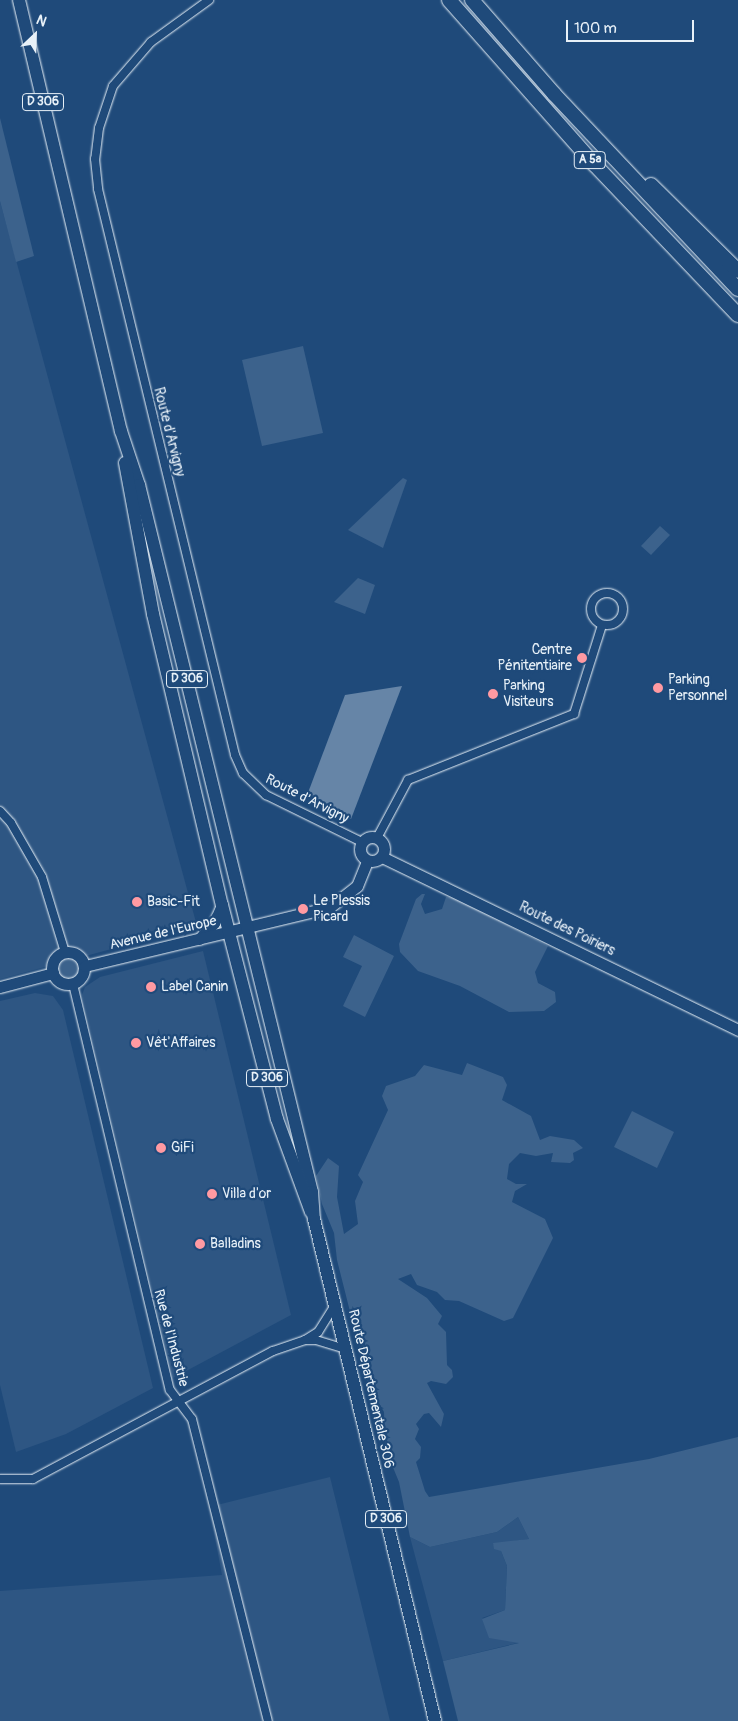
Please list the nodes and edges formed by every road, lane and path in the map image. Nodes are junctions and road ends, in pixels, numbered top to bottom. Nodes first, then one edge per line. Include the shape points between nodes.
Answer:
1 (19, 0) edge
2 (209, 0) edge
3 (449, 0) edge
4 (472, 0) edge
5 (605, 149) junction
6 (738, 271) edge
7 (738, 289) edge
8 (738, 315) edge
9 (122, 431) junction
10 (602, 624) junction
11 (0, 810) edge
12 (377, 838) junction
13 (362, 842) junction
14 (382, 857) junction
15 (367, 861) junction
16 (222, 905) junction
17 (248, 929) junction
18 (230, 933) junction
19 (199, 939) junction
20 (65, 952) junction
21 (85, 966) junction
22 (53, 973) junction
23 (73, 984) junction
24 (0, 987) edge
25 (738, 1030) edge
26 (314, 1219) junction
27 (336, 1304) junction
28 (305, 1340) junction
29 (345, 1349) junction
30 (179, 1402) junction
31 (0, 1479) edge
32 (268, 1721) edge
33 (435, 1721) edge

1 - 9 main road, D 306
2 - 13 street, Route d'Arvigny via 150,42 113,86 99,128 95,159 98,189 235,754 243,773 266,795
3 - 8 highway, A 5a via 595,165
4 - 5 highway, A 5a
5 - 6 highway via 644,178
5 - 7 highway, A 5a
9 - 16 main road, D 306 via 153,614
9 - 17 main road, D 306 via 140,485
10 - 10 street via 613,624 623,611 620,600 612,593 600,594 590,606 591,615
10 - 12 street via 574,714 408,780
11 - 20 street via 20,837 42,877
12 - 13 street
12 - 14 street via 384,846
13 - 15 street via 360,853
14 - 15 street
14 - 25 street, Route des Poiriers
15 - 17 street, Avenue de l'Europe via 357,886 330,907
16 - 18 main road, D 306
16 - 19 street via 214,922
17 - 18 street, Avenue de l'Europe
17 - 26 main road, Route Départementale 306 / D 306 via 312,1192
18 - 19 street, Avenue de l'Europe
18 - 26 main road, D 306 via 277,1120 300,1189
19 - 21 street, Avenue de l'Europe
20 - 21 street via 80,956
20 - 22 street via 54,960
21 - 23 street via 82,977
22 - 23 street via 61,982
22 - 24 street
23 - 30 street, Rue de l'Industrie via 170,1390
26 - 27 main road, Route Départementale 306 / D 306
27 - 28 street via 318,1332
27 - 29 main road, Route Départementale 306 / D 306
28 - 29 street
28 - 30 street via 273,1351
29 - 33 main road, Route Départementale 306 / D 306
30 - 31 street via 34,1479
30 - 32 street, Rue de l'Industrie via 192,1419

